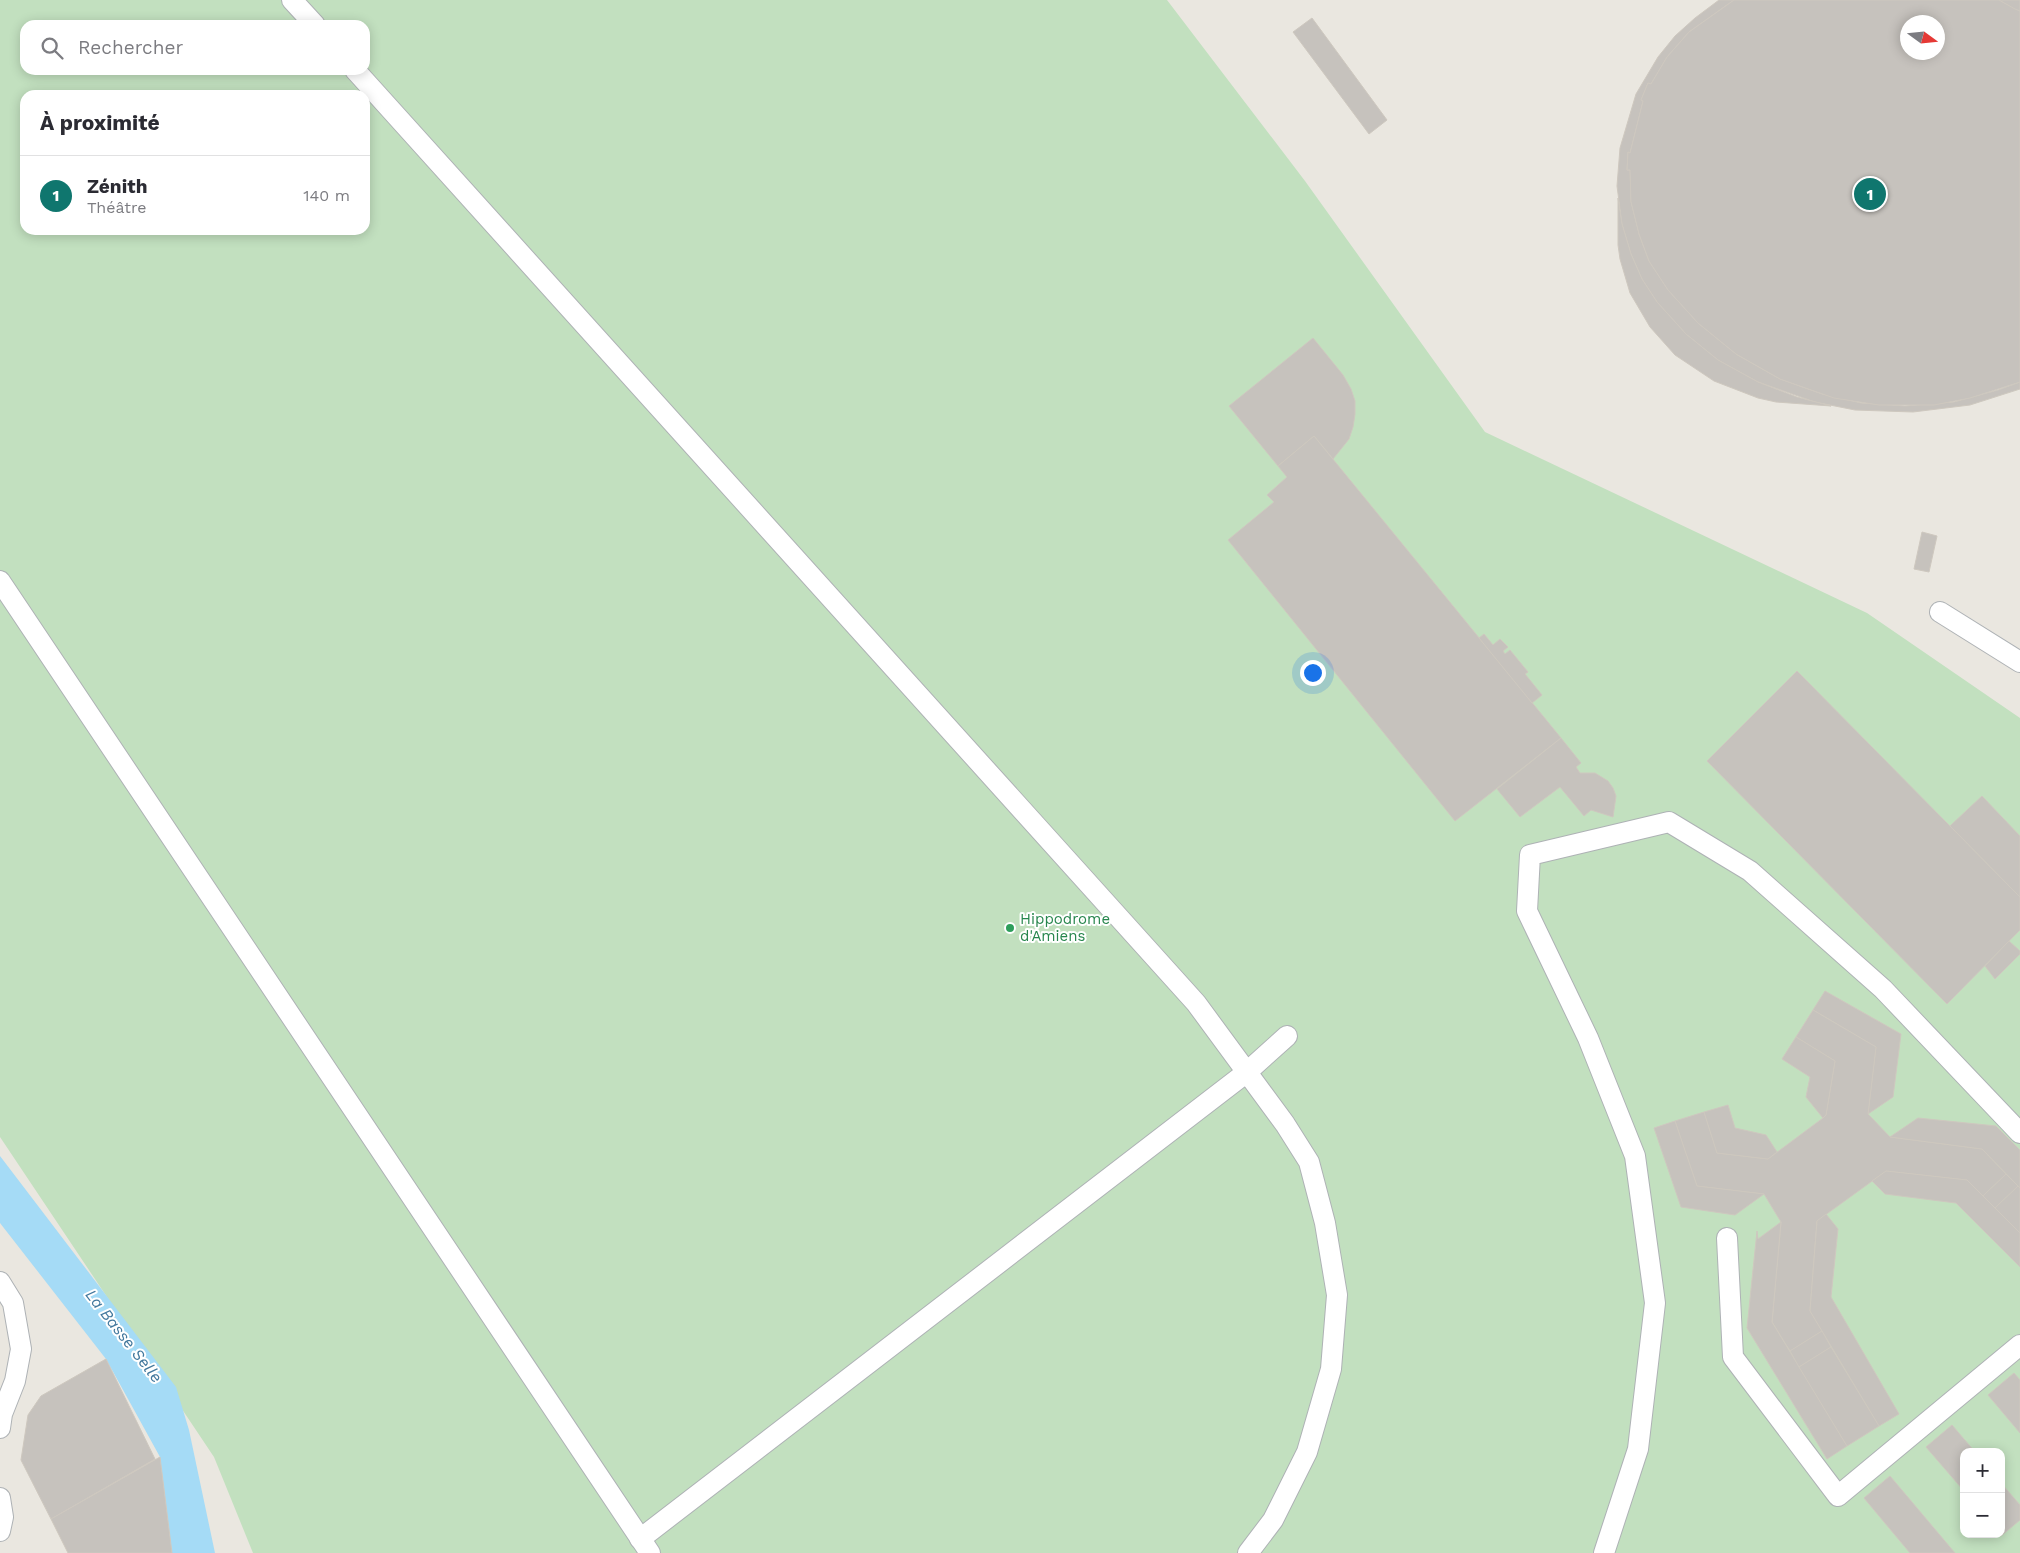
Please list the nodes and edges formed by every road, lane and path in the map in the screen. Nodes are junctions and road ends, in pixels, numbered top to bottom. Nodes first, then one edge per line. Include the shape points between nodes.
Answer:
1 (292, 0) edge
2 (310, 20) edge
3 (360, 75) edge
4 (0, 581) edge
5 (1940, 612) dead end
6 (2020, 662) edge
7 (1288, 1036) dead end
8 (1247, 1072) junction
9 (2020, 1133) edge
10 (1727, 1238) dead end
11 (0, 1282) edge
12 (2020, 1345) edge
13 (0, 1428) edge
14 (0, 1498) edge
15 (0, 1531) edge
16 (645, 1546) edge
17 (1248, 1553) edge
18 (1604, 1553) edge

1 - 2 lane
3 - 8 lane via 1196,1003
4 - 16 lane
5 - 6 lane
7 - 8 lane
8 - 16 lane
8 - 17 lane via 1309,1162 1325,1223 1337,1295 1331,1369 1307,1452 1273,1520
9 - 18 lane via 1876,982 1750,871 1669,822 1530,855 1526,910 1588,1038 1635,1156 1655,1303 1638,1449
10 - 12 lane via 1733,1357 1838,1496
11 - 13 lane via 14,1304 20,1349 16,1381 2,1414
14 - 15 lane via 3,1516

